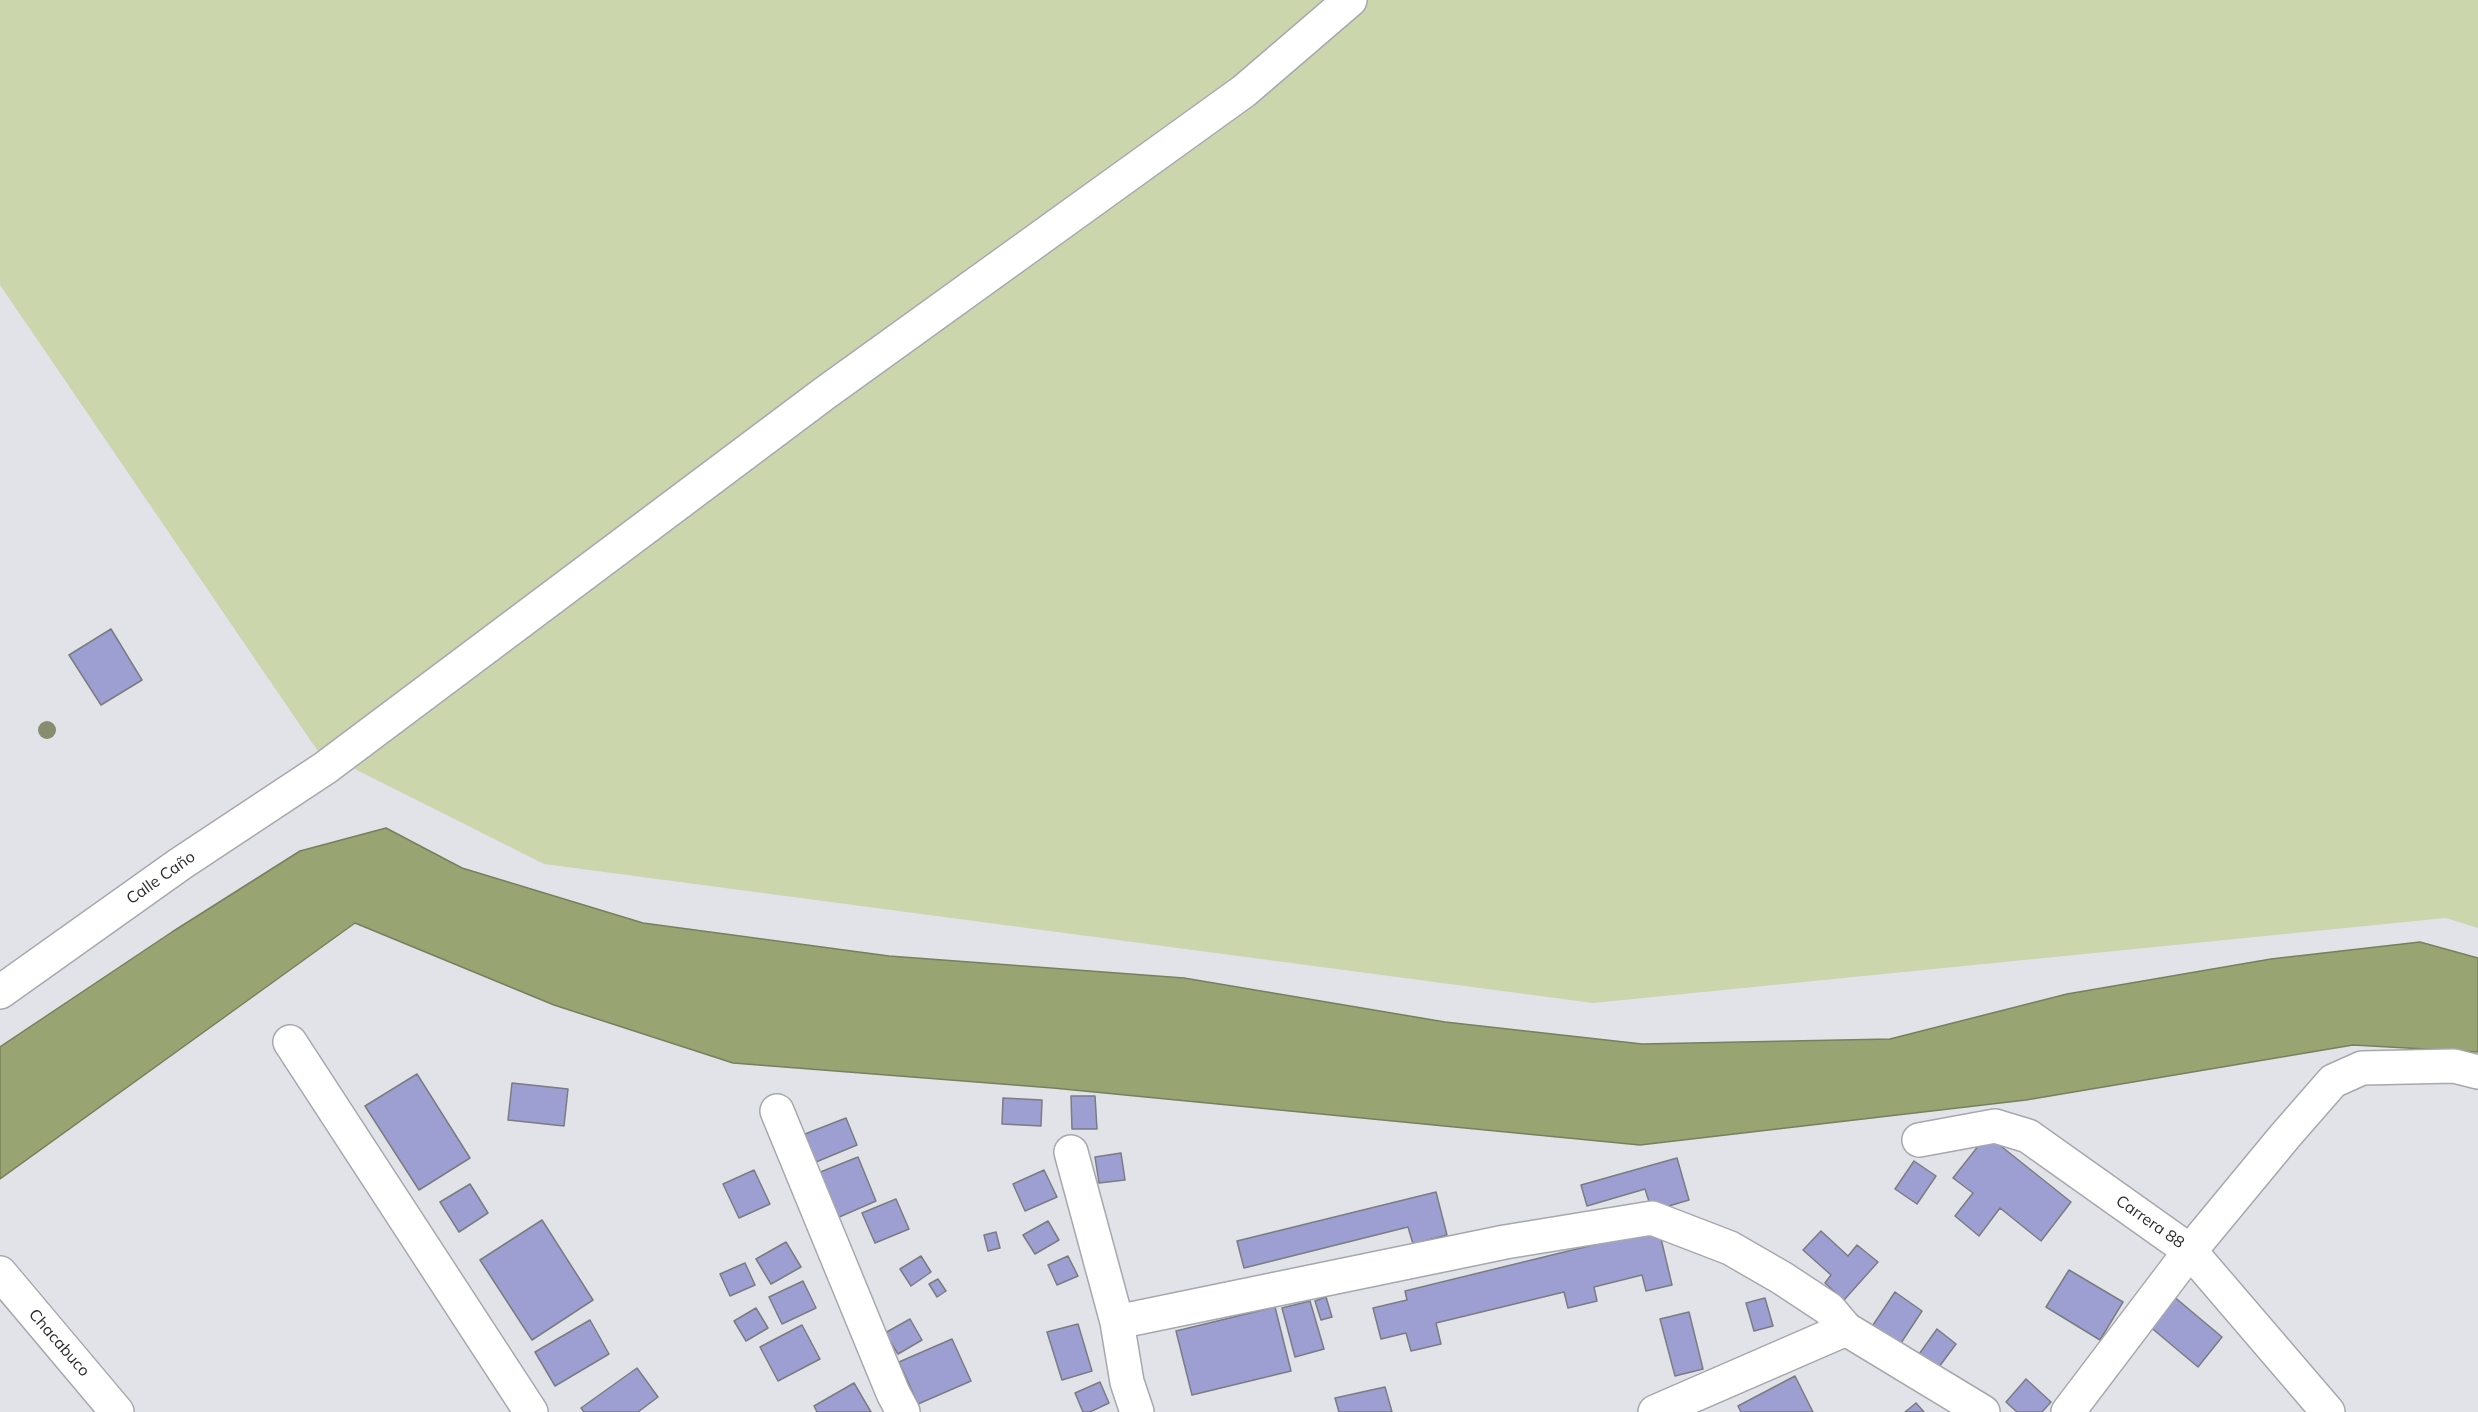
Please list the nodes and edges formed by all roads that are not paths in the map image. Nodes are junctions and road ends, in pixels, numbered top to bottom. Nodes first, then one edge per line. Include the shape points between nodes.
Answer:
1 (1350, 0) edge
2 (0, 992) edge
3 (291, 1042) dead end
4 (2478, 1072) edge
5 (777, 1111) dead end
6 (1919, 1140) dead end
7 (1071, 1152) dead end
8 (2190, 1251) junction
9 (0, 1273) edge
10 (1117, 1322) junction
11 (1846, 1329) junction
12 (117, 1412) edge
13 (531, 1412) edge
14 (903, 1412) edge
15 (1137, 1412) edge
16 (1655, 1412) edge
17 (1983, 1412) edge
18 (2068, 1412) edge
19 (2328, 1412) edge

1 - 2 street, Calle Caño via 1244,92 825,393 325,768
3 - 13 street
4 - 8 street via 2454,1066 2362,1068 2333,1081
5 - 14 street
6 - 8 street, Carrera 88 via 1995,1126 2028,1136
7 - 10 street
8 - 18 street
8 - 19 street, Carrera 88
9 - 12 street, Chacabuco
10 - 11 street via 1505,1242 1652,1218 1730,1248 1829,1309
10 - 15 street via 1127,1382
11 - 16 street
11 - 17 street

